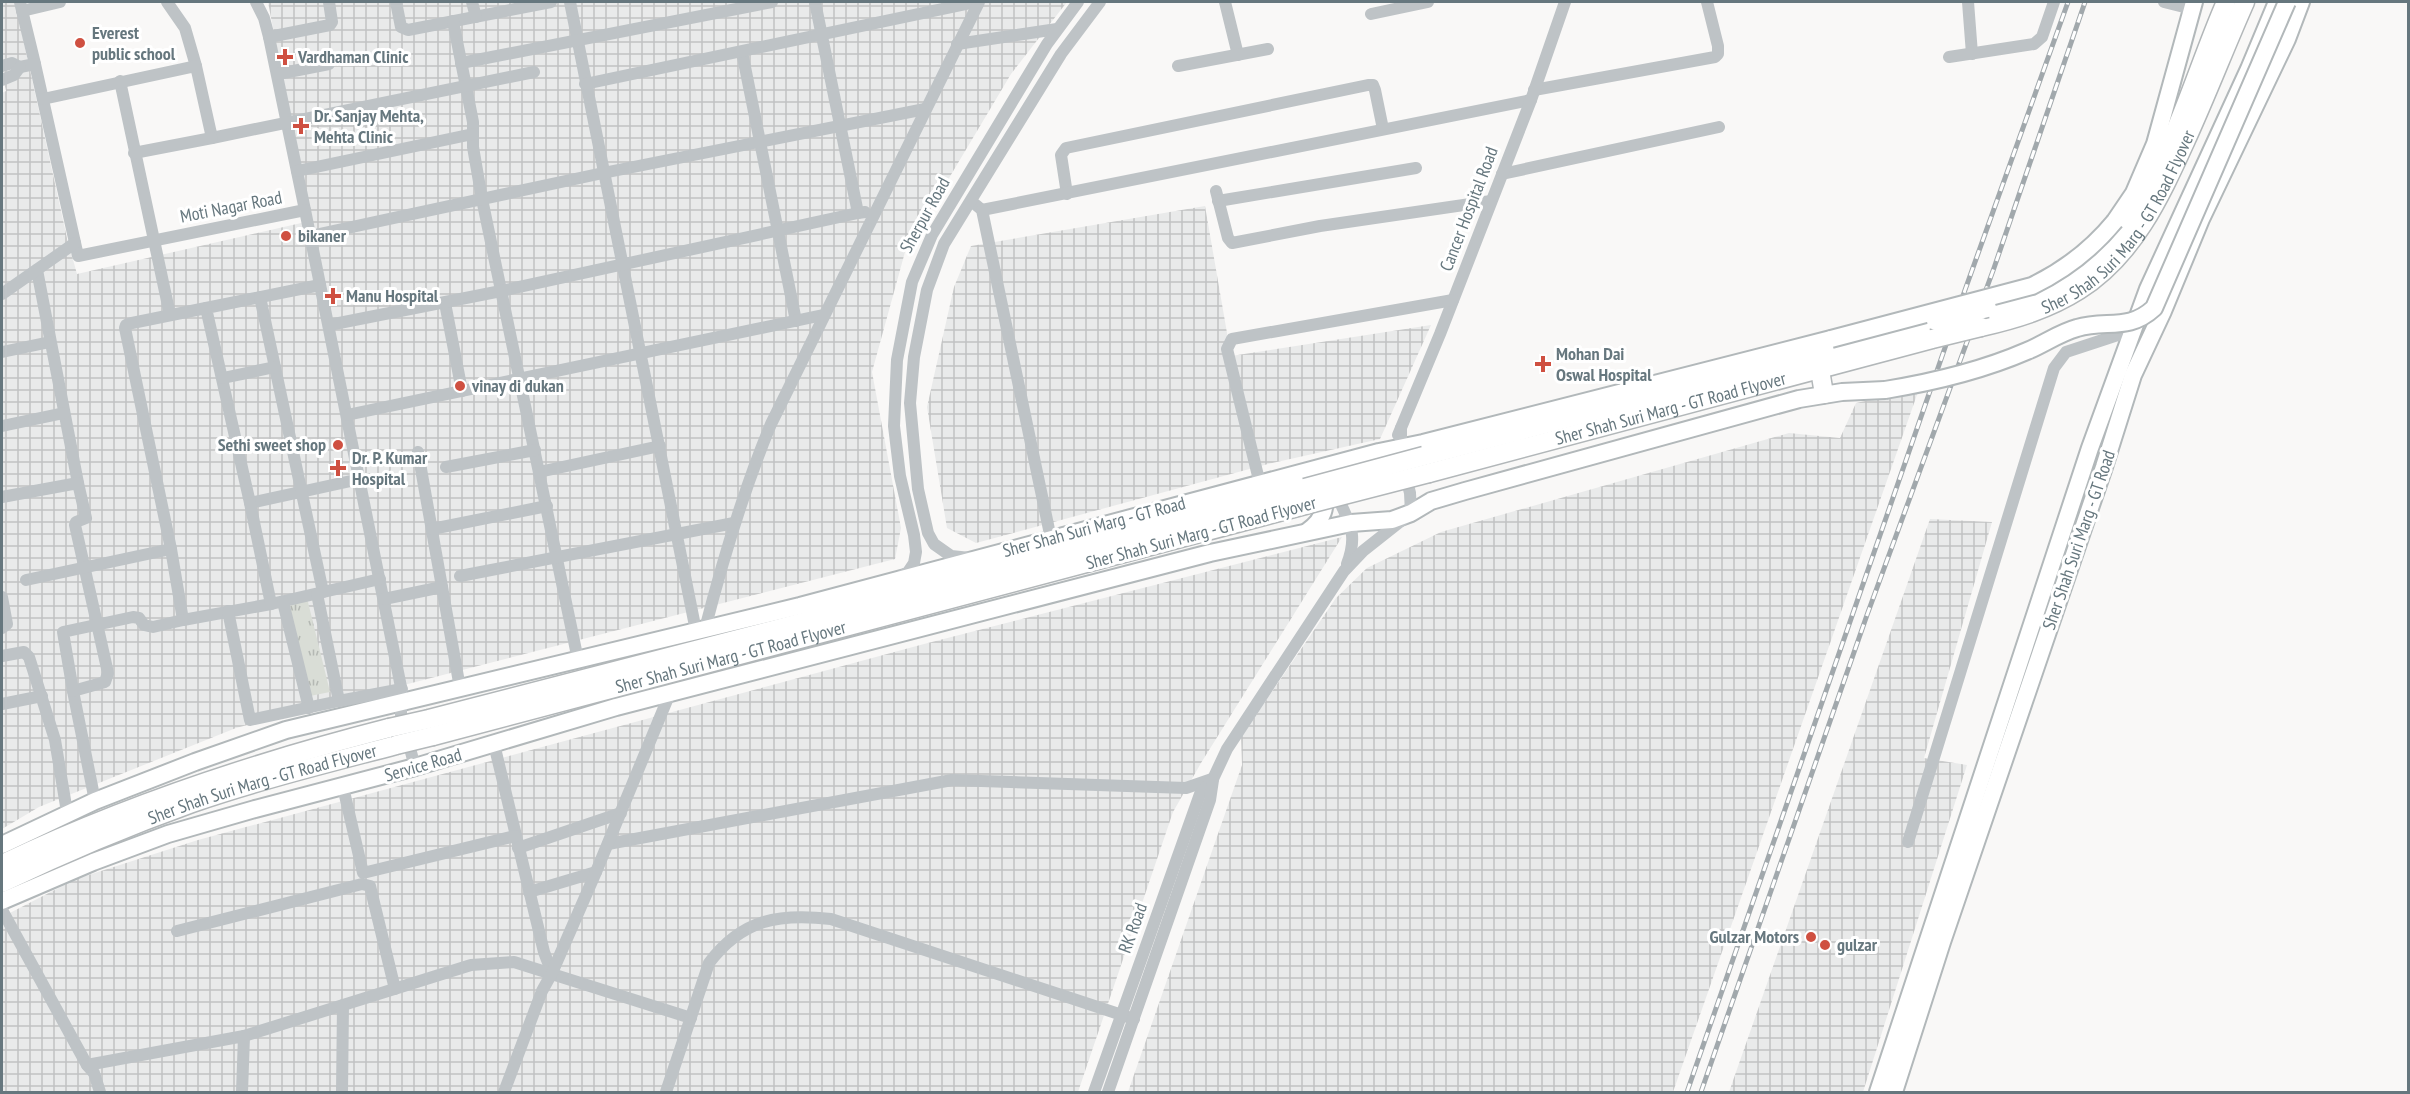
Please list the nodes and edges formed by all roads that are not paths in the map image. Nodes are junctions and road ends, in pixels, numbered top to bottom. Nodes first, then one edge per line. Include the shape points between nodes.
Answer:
1 (60, 2) edge
2 (167, 2) edge
3 (256, 2) edge
4 (328, 2) edge
5 (396, 2) edge
6 (472, 2) edge
7 (545, 2) edge
8 (570, 2) edge
9 (772, 2) edge
10 (815, 2) edge
11 (977, 2) edge
12 (1078, 2) edge
13 (1100, 2) edge
14 (1225, 2) edge
15 (1428, 2) edge
16 (1565, 2) edge
17 (1707, 2) edge
18 (1968, 2) edge
19 (2054, 2) edge
20 (2164, 2) edge
21 (2226, 2) edge
22 (2245, 2) edge
23 (2277, 2) edge
24 (2300, 2) edge
25 (2193, 5) edge
26 (21, 6) edge
27 (1371, 14) dead end
28 (476, 17) junction
29 (453, 21) junction
30 (1057, 29) junction
31 (823, 35) junction
32 (269, 37) junction
33 (576, 39) junction
34 (957, 44) junction
35 (1047, 44) junction
36 (1268, 49) dead end
37 (742, 52) junction
38 (1061, 54) junction
39 (1972, 54) junction
40 (1238, 55) junction
41 (1949, 57) dead end
42 (35, 63) junction
43 (461, 63) junction
44 (329, 64) dead end
45 (2, 66) edge
46 (196, 66) junction
47 (1178, 66) dead end
48 (20, 67) junction
49 (534, 72) dead end
50 (278, 74) junction
51 (2, 80) edge
52 (120, 81) junction
53 (585, 84) junction
54 (465, 86) junction
55 (1533, 95) junction
56 (43, 99) junction
57 (925, 109) junction
58 (287, 121) junction
59 (841, 126) junction
60 (1719, 127) dead end
61 (1383, 129) junction
62 (473, 134) junction
63 (212, 138) junction
64 (759, 142) junction
65 (134, 153) junction
66 (1416, 168) dead end
67 (297, 171) junction
68 (603, 172) junction
69 (1502, 174) junction
70 (958, 192) junction
71 (1067, 194) junction
72 (482, 199) junction
73 (971, 200) junction
74 (1491, 201) junction
75 (875, 209) junction
76 (305, 210) junction
77 (982, 210) junction
78 (858, 213) junction
79 (2121, 219) junction
80 (778, 231) junction
81 (310, 236) junction
82 (154, 240) junction
83 (75, 243) junction
84 (621, 265) junction
85 (37, 270) junction
86 (320, 285) junction
87 (501, 291) junction
88 (2, 294) edge
89 (260, 297) junction
90 (1453, 300) junction
91 (445, 303) junction
92 (206, 308) junction
93 (170, 315) junction
94 (823, 315) junction
95 (796, 321) junction
96 (329, 325) junction
97 (2133, 330) junction
98 (51, 342) junction
99 (1804, 351) junction
100 (2, 352) edge
101 (640, 355) junction
102 (275, 367) junction
103 (1820, 370) junction
104 (223, 378) junction
105 (520, 380) junction
106 (462, 391) junction
107 (1824, 394) junction
108 (64, 413) junction
109 (347, 415) junction
110 (2, 426) edge
111 (1401, 428) junction
112 (660, 446) junction
113 (1400, 448) junction
114 (534, 450) junction
115 (418, 452) dead end
116 (1379, 452) junction
117 (1348, 460) junction
118 (1426, 465) junction
119 (446, 467) dead end
120 (539, 471) junction
121 (917, 472) junction
122 (900, 476) junction
123 (360, 479) junction
124 (78, 483) junction
125 (1260, 484) junction
126 (1305, 488) junction
127 (302, 491) junction
128 (2, 497) edge
129 (250, 503) junction
130 (547, 506) junction
131 (1411, 513) junction
132 (734, 523) junction
133 (1351, 523) junction
134 (432, 529) junction
135 (1308, 531) junction
136 (677, 534) junction
137 (1051, 539) junction
138 (171, 549) junction
139 (558, 557) junction
140 (977, 558) junction
141 (85, 567) junction
142 (1344, 571) junction
143 (460, 576) dead end
144 (380, 579) junction
145 (26, 580) dead end
146 (894, 580) junction
147 (442, 587) junction
148 (320, 593) junction
149 (2, 597) edge
150 (384, 599) junction
151 (277, 603) junction
152 (228, 611) junction
153 (183, 620) junction
154 (97, 625) junction
155 (2, 628) edge
156 (701, 630) junction
157 (2, 656) edge
158 (578, 660) junction
159 (460, 688) junction
160 (74, 691) junction
161 (670, 693) junction
162 (42, 696) junction
163 (401, 696) junction
164 (339, 701) junction
165 (2, 704) edge
166 (309, 708) junction
167 (431, 728) junction
168 (494, 744) junction
169 (415, 767) junction
170 (1213, 779) junction
171 (344, 788) junction
172 (95, 801) junction
173 (67, 812) junction
174 (621, 813) junction
175 (517, 842) junction
176 (1908, 842) dead end
177 (608, 844) junction
178 (2, 845) edge
179 (2, 864) edge
180 (596, 872) junction
181 (2, 883) edge
182 (529, 892) junction
183 (2, 901) edge
184 (2, 910) edge
185 (177, 931) dead end
186 (552, 973) junction
187 (395, 989) junction
188 (343, 1005) junction
189 (1121, 1015) junction
190 (691, 1018) junction
191 (1134, 1019) junction
192 (244, 1036) junction
193 (87, 1065) junction
194 (100, 1092) edge
195 (242, 1092) edge
196 (342, 1092) edge
197 (504, 1092) edge
198 (666, 1092) edge
199 (1094, 1092) edge
200 (1108, 1092) edge
201 (1878, 1092) edge
202 (1894, 1092) edge

1 - 26 street
2 - 46 street via 185,28
3 - 32 street
4 - 32 street via 330,25
5 - 29 street via 404,30
6 - 28 street
7 - 28 street
8 - 33 street
9 - 33 street
10 - 31 street
11 - 31 street
11 - 34 street
12 - 30 street, Sherpur Road
13 - 38 street, Sherpur Road
14 - 40 street
15 - 27 street
16 - 55 street, Cancer Hospital Road
17 - 55 street via 1718,46 1719,54 1715,57
18 - 39 street
19 - 39 street via 2039,41
20 - 25 street
21 - 79 highway, Sher Shah Suri Marg - GT Road Flyover via 2166,152 2138,206
22 - 103 highway, Sher Shah Suri Marg - GT Road Flyover, bridge via 2166,184 2135,237 2099,275 2079,290 2024,317
23 - 97 main road, Sher Shah Suri Marg - GT Road
24 - 107 main road, bridge via 2159,301 2147,314 2130,323 2073,329 2027,351 1957,376 1886,390
24 - 202 main road, Sher Shah Suri Marg - GT Road via 2287,39 2201,219 2133,375
25 - 79 main road, Sher Shah Suri Marg - GT Road via 2155,144
26 - 42 street
28 - 29 street
29 - 43 street
30 - 34 street
30 - 35 street, Sherpur Road
31 - 37 street
31 - 59 street
32 - 50 street
33 - 43 street
33 - 53 street
34 - 57 street
35 - 38 street
35 - 70 street, Sherpur Road
36 - 40 street
37 - 53 street
37 - 64 street
38 - 73 street, Sherpur Road
39 - 41 street
40 - 47 street
42 - 48 street
42 - 56 street
43 - 54 street
44 - 50 street
45 - 48 street via 12,63
46 - 52 street
46 - 63 street
48 - 51 street
49 - 54 street
50 - 58 street
52 - 56 street
52 - 65 street
53 - 68 street
54 - 58 street
54 - 62 street
55 - 61 street
55 - 69 street, Cancer Hospital Road
56 - 83 street
57 - 59 street
57 - 75 street
58 - 63 street
58 - 67 street
59 - 64 street
59 - 78 street
60 - 69 street
61 - 71 street
61 - 71 street via 1373,85 1356,87 1065,148 1061,155
62 - 67 street
62 - 72 street
63 - 65 street
64 - 68 street
64 - 80 street
65 - 82 street
66 - 74 street via 1217,196 1232,243
67 - 76 street
68 - 72 street
68 - 84 street
69 - 74 street, Cancer Hospital Road
70 - 73 street
70 - 122 street, Sherpur Road via 917,267 903,321 894,394
71 - 77 street
72 - 81 street
72 - 87 street
73 - 77 street
73 - 121 street, Sherpur Road via 934,266 918,330 910,403
74 - 90 street, Cancer Hospital Road
75 - 78 street
75 - 94 street
76 - 81 street, Moti Nagar Road
76 - 82 street, Moti Nagar Road
77 - 137 street
78 - 80 street
79 - 99 main road, Sher Shah Suri Marg - GT Road, bridge via 2083,254 2032,286 1831,339
79 - 99 highway, Sher Shah Suri Marg - GT Road Flyover, bridge via 2105,250 2071,276 2025,299
80 - 84 street
80 - 95 street
81 - 86 street, Moti Nagar Road
82 - 83 street, Moti Nagar Road via 81,257
82 - 93 street
83 - 85 street
84 - 87 street
84 - 101 street
85 - 88 street
85 - 98 street
86 - 89 street
86 - 96 street, Moti Nagar Road
87 - 91 street
87 - 105 street
89 - 92 street
89 - 102 street
90 - 111 street, Cancer Hospital Road
90 - 125 street via 1232,339 1227,349
91 - 96 street
91 - 106 street
92 - 93 street
92 - 104 street
93 - 138 street via 125,328
94 - 95 street
94 - 132 street via 771,424
95 - 101 street
96 - 109 street, Moti Nagar Road
97 - 176 street via 2066,352 2054,368
97 - 201 main road, Sher Shah Suri Marg - GT Road via 2090,448
98 - 100 street
98 - 108 street
99 - 113 main road, Sher Shah Suri Marg - GT Road
99 - 118 highway, Sher Shah Suri Marg - GT Road Flyover
101 - 105 street
101 - 112 street
102 - 104 street
102 - 127 street
103 - 107 highway
103 - 118 highway, Sher Shah Suri Marg - GT Road Flyover
104 - 129 street
105 - 106 street
105 - 114 street
106 - 109 street
107 - 131 main road via 1465,491 1431,501
108 - 110 street
108 - 124 street
109 - 123 street, Moti Nagar Road
111 - 113 street
111 - 116 street
112 - 120 street
112 - 136 street
113 - 116 main road, Sher Shah Suri Marg - GT Road
113 - 131 street
114 - 119 street
114 - 120 street
115 - 134 street
116 - 117 main road, Sher Shah Suri Marg - GT Road
117 - 126 main road, Sher Shah Suri Marg - GT Road
117 - 133 street via 1337,470 1333,484
118 - 126 highway, Sher Shah Suri Marg - GT Road Flyover, bridge
120 - 130 street
121 - 122 street
121 - 140 street, Sherpur Road via 934,544 951,556
122 - 146 street, Sherpur Road via 916,552 908,572
123 - 127 street
123 - 144 street, Moti Nagar Road
124 - 128 street
124 - 141 street via 86,518 75,525
125 - 126 main road, Sher Shah Suri Marg - GT Road
125 - 137 main road, Sher Shah Suri Marg - GT Road
126 - 135 main road via 1318,483 1324,500 1321,518
126 - 167 highway, Sher Shah Suri Marg - GT Road Flyover via 777,629
127 - 129 street
127 - 148 street
129 - 151 street
130 - 134 street
130 - 139 street
131 - 133 main road via 1378,522
131 - 142 street
132 - 136 street
132 - 156 street
133 - 135 main road
133 - 142 street via 1353,546
134 - 147 street
135 - 161 main road, Service Road
136 - 139 street
136 - 156 street
137 - 140 main road, Sher Shah Suri Marg - GT Road
138 - 141 street
138 - 153 street
139 - 143 street
139 - 158 street
140 - 146 main road, Sher Shah Suri Marg - GT Road
141 - 145 street
141 - 154 street
142 - 170 street, RK Road via 1227,749
144 - 148 street
144 - 150 street, Moti Nagar Road
146 - 156 main road, Sher Shah Suri Marg - GT Road
147 - 150 street
147 - 159 street
148 - 151 street
148 - 164 street
149 - 155 street via 7,624
150 - 163 street, Moti Nagar Road
151 - 152 street
151 - 166 street
152 - 153 street
152 - 166 street via 250,720
153 - 154 street via 148,627 136,617
154 - 160 street via 108,680
154 - 160 street via 63,632
156 - 158 main road
157 - 162 street via 21,652 27,655
158 - 159 main road
159 - 163 main road
160 - 172 street
161 - 168 main road, Service Road
161 - 174 street
162 - 165 street
162 - 173 street via 55,740
163 - 164 street
163 - 169 street, Moti Nagar Road via 401,715
163 - 172 main road via 285,730
164 - 166 street
167 - 179 highway, Sher Shah Suri Marg - GT Road Flyover, bridge via 389,728 261,763 115,815
167 - 181 highway, Sher Shah Suri Marg - GT Road Flyover, bridge via 396,745 194,803
168 - 169 main road, Service Road
168 - 175 street
169 - 171 main road, Service Road
170 - 177 street via 1186,788 952,780
170 - 189 street, RK Road via 1200,794
170 - 191 street, RK Road via 1210,800
171 - 175 street via 363,873
171 - 183 main road, Service Road via 168,834 93,861
172 - 173 main road
173 - 178 main road
174 - 175 street
174 - 177 street
175 - 182 street
177 - 180 street
180 - 182 street
180 - 186 street
182 - 186 street
184 - 193 street
185 - 187 street via 362,884 370,886
186 - 187 street via 514,962 471,965
186 - 190 street
186 - 197 street
187 - 188 street
188 - 192 street
188 - 196 street
189 - 190 street via 831,919 780,917 743,930 721,948 709,963
189 - 191 street
189 - 199 street, RK Road
190 - 198 street
191 - 200 street, RK Road
192 - 193 street
192 - 195 street
193 - 194 street

